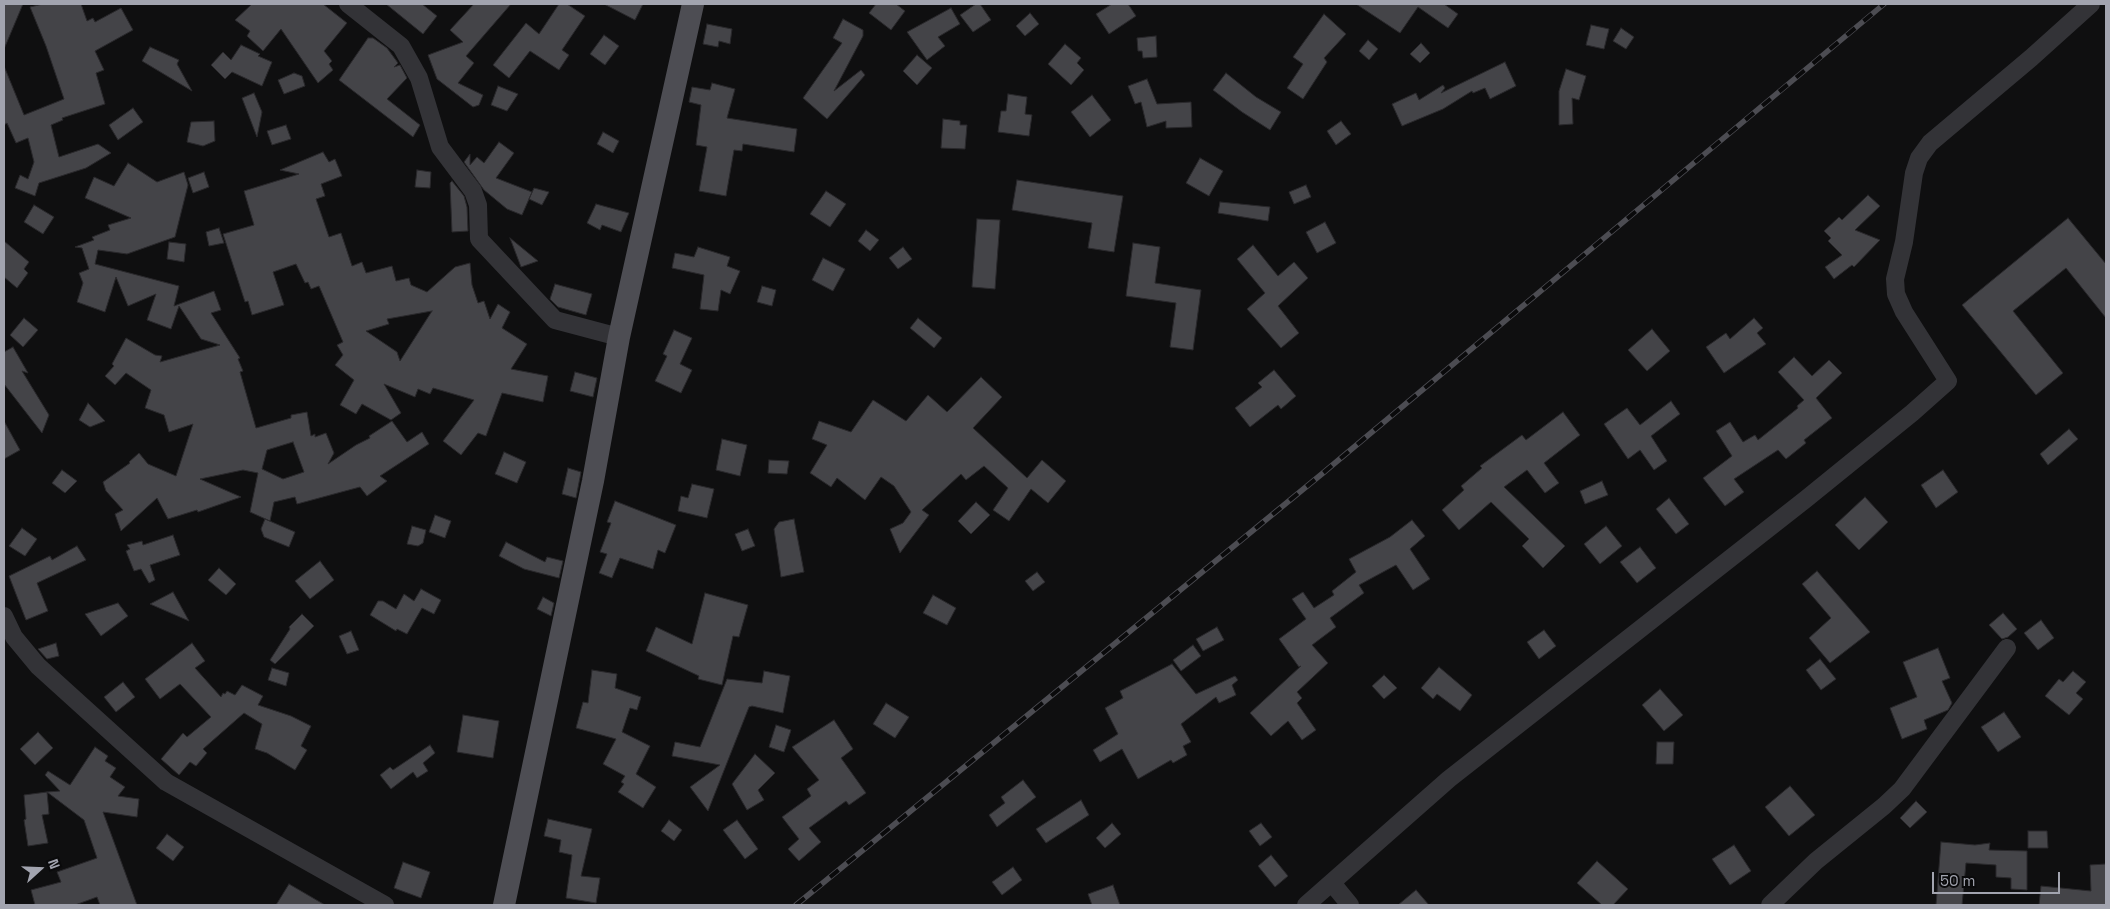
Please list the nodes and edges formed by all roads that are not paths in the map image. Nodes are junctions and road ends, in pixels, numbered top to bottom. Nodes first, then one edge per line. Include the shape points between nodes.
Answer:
1 (348, 4) edge
2 (693, 4) edge
3 (2091, 4) edge
4 (619, 337) junction
5 (4, 616) edge
6 (2007, 648) dead end
7 (1332, 883) junction
8 (385, 905) edge
9 (504, 905) edge
10 (1306, 905) edge
11 (1350, 905) edge
12 (1770, 905) edge

1 - 4 street via 401,46 419,78 440,147 473,191 478,205 479,239 555,320
2 - 4 main road
3 - 7 street via 1930,143 1919,158 1894,279 1904,312 1948,381 1814,493 1449,780
4 - 9 main road via 593,481
5 - 8 street via 14,637 38,666 166,782
6 - 12 street via 1902,789 1816,861
7 - 10 street
7 - 11 street

